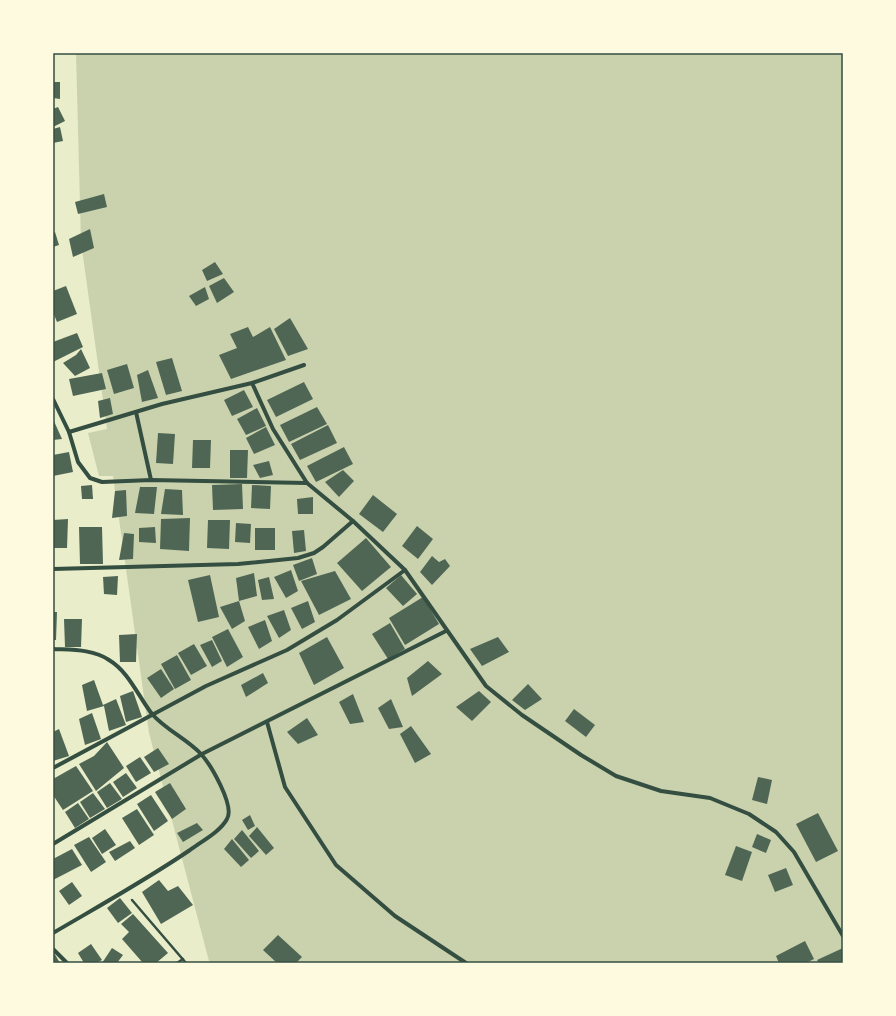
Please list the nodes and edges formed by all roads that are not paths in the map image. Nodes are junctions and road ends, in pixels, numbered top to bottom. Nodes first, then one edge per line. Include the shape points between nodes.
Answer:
1 (304, 365) dead end
2 (252, 383) junction
3 (53, 399) edge
4 (136, 412) junction
5 (69, 432) junction
6 (151, 480) junction
7 (307, 483) junction
8 (353, 521) junction
9 (53, 569) edge
10 (405, 570) junction
11 (446, 631) junction
12 (53, 649) edge
13 (153, 714) junction
14 (267, 722) junction
15 (202, 754) junction
16 (53, 768) edge
17 (53, 844) edge
18 (53, 933) edge
19 (843, 936) edge
20 (53, 950) edge
21 (67, 963) edge
22 (466, 963) edge

1 - 2 street
2 - 4 street
2 - 7 street via 273,429
3 - 5 street
4 - 5 street
4 - 6 street
5 - 6 street via 78,462 90,478 102,482
6 - 7 street
7 - 8 street
8 - 9 street via 323,547 298,558 238,564
8 - 10 street
10 - 11 street
10 - 13 street via 337,620 287,650 206,686
11 - 14 street
11 - 19 street via 486,686 522,715 581,755 622,778 662,791 710,798 749,814 776,832 794,852
12 - 13 street via 89,652 109,660 128,678
13 - 15 street
13 - 16 street
14 - 15 street
14 - 22 street via 285,787 336,865 395,916
15 - 17 street
15 - 18 street via 227,798 228,818 222,826 125,892
20 - 21 street

